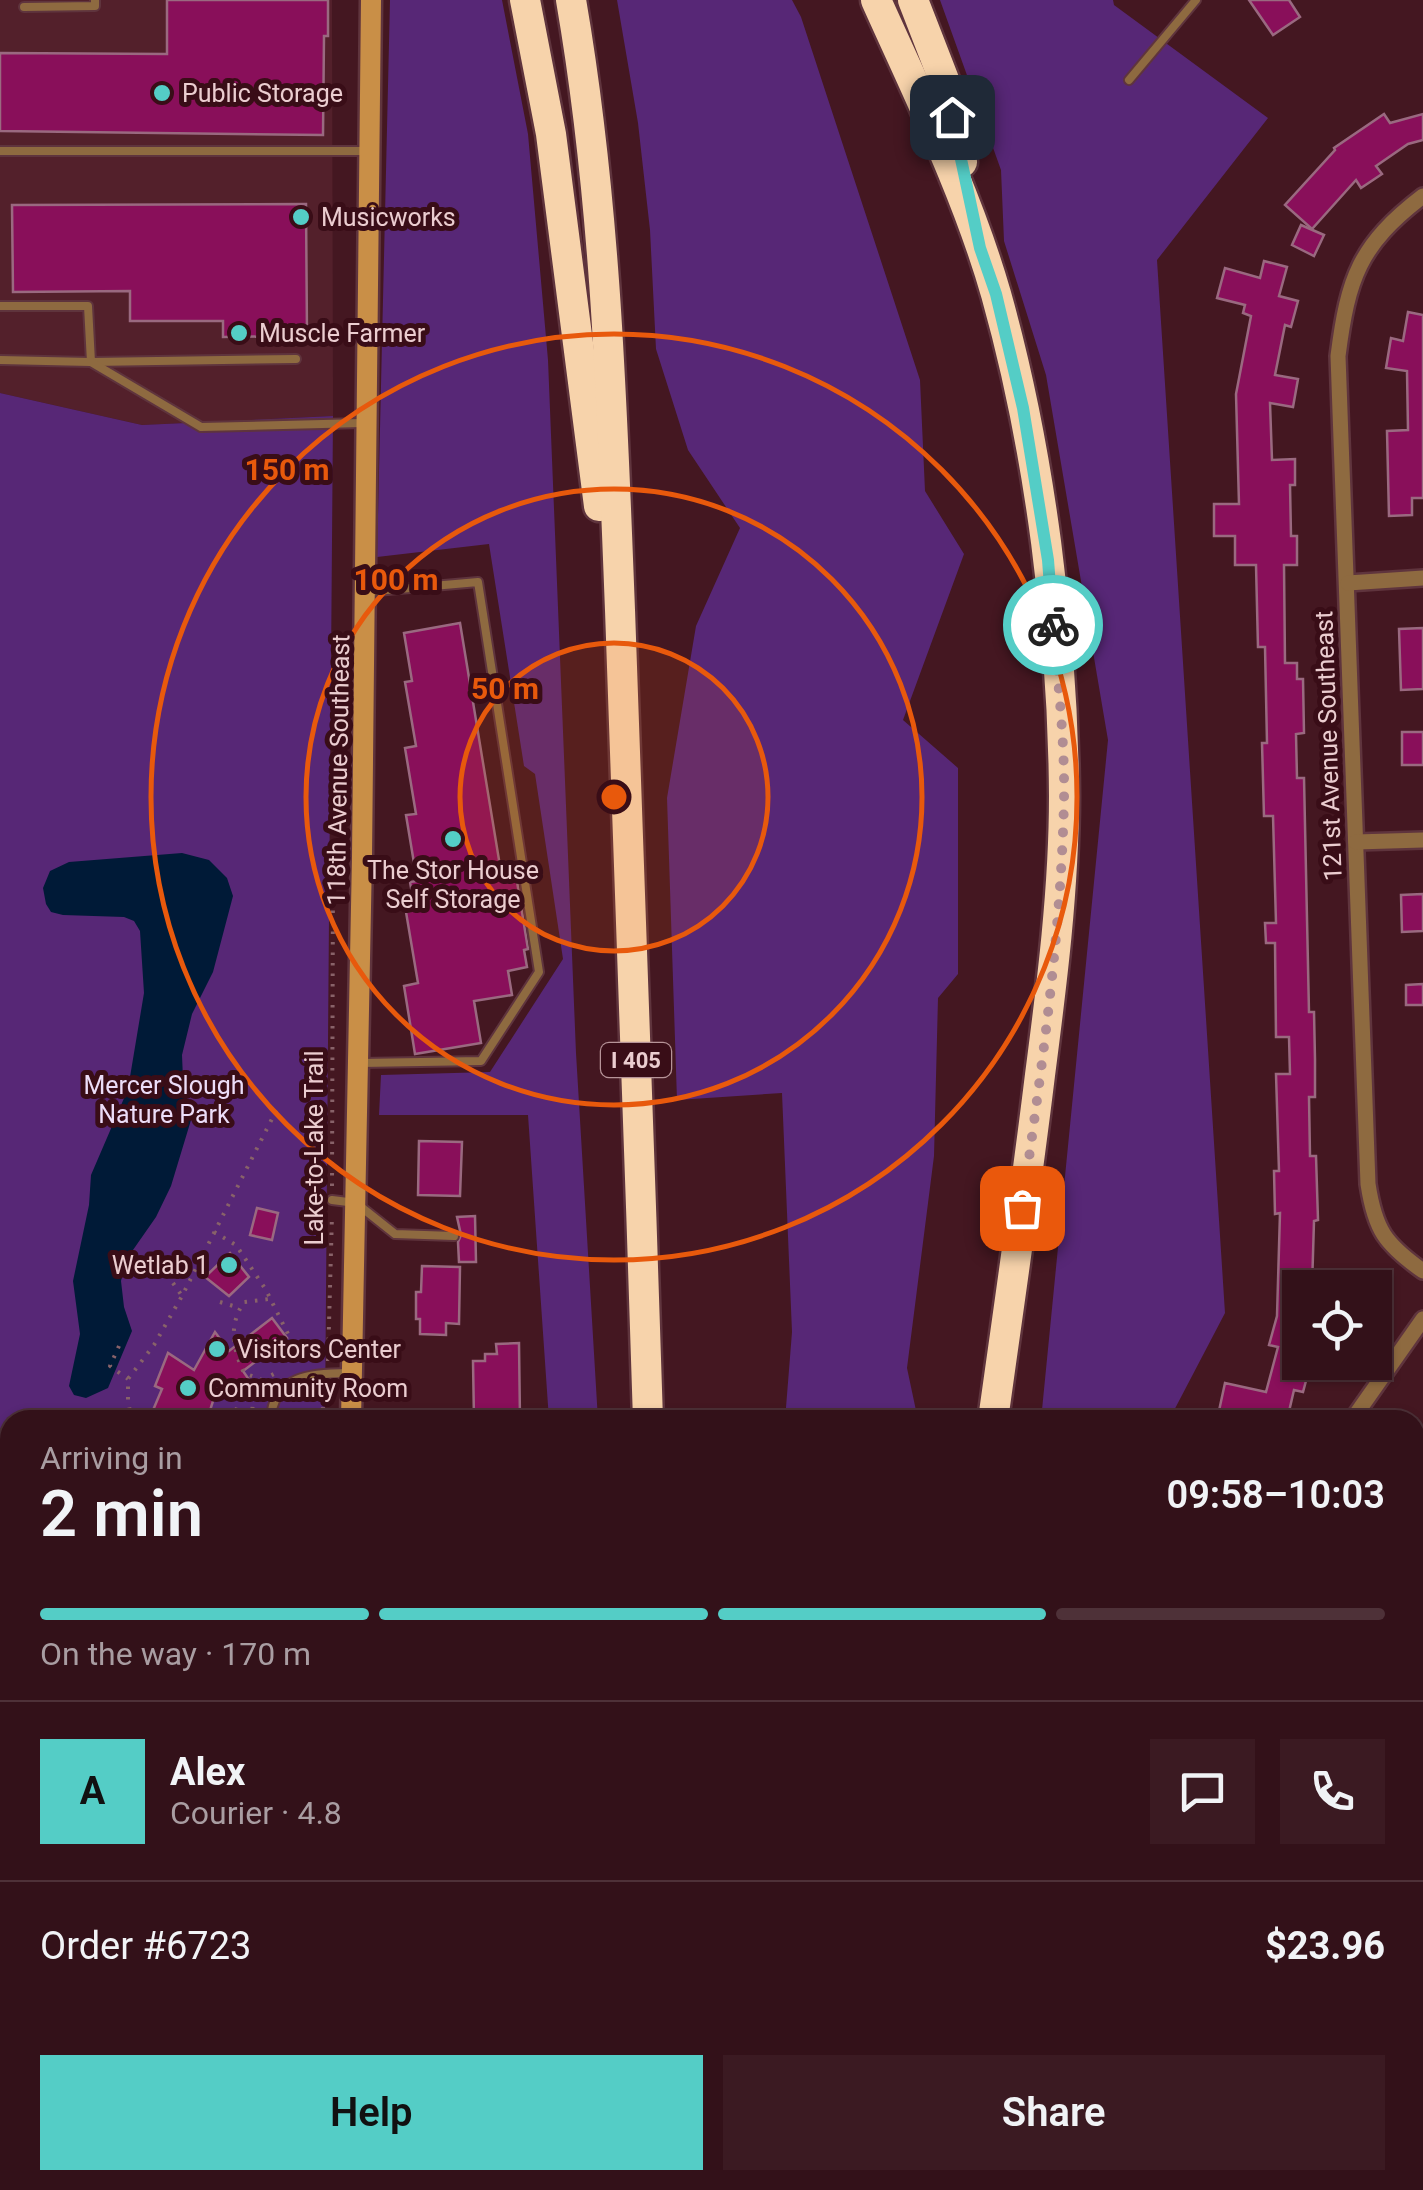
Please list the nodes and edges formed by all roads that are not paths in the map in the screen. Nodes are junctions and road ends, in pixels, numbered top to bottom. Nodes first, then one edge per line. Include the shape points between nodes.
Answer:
1 (96, 0) edge
2 (371, 0) edge
3 (524, 0) edge
4 (571, 0) edge
5 (876, 0) edge
6 (913, 0) edge
7 (1196, 0) edge
8 (24, 7) dead end
9 (1130, 80) dead end
10 (0, 150) edge
11 (370, 151) junction
12 (1423, 196) edge
13 (980, 248) junction
14 (0, 306) edge
15 (296, 359) dead end
16 (0, 360) edge
17 (91, 362) junction
18 (367, 423) junction
19 (1423, 578) edge
20 (1348, 584) junction
21 (365, 592) junction
22 (624, 700) junction
23 (1423, 840) edge
24 (1356, 842) junction
25 (358, 1064) junction
26 (332, 1200) road end
27 (356, 1203) junction
28 (454, 1236) dead end
29 (1423, 1271) edge
30 (1423, 1319) edge
31 (352, 1374) junction
32 (272, 1410) edge
33 (350, 1410) edge
34 (648, 1410) edge
35 (995, 1410) edge
36 (1359, 1410) edge

1 - 8 lane via 96,6
2 - 11 street, 118th Avenue Southeast
3 - 22 highway via 550,134
4 - 22 highway, I 405 via 605,270
5 - 13 highway
6 - 13 highway via 946,85
7 - 9 lane
10 - 11 lane
11 - 18 street, 118th Avenue Southeast
12 - 20 street, 121st Avenue Southeast via 1378,234 1360,262 1343,319 1338,356
13 - 35 highway via 1023,408 1048,560 1063,766 1046,1029
14 - 17 lane via 88,306
15 - 17 lane
16 - 17 lane
17 - 18 lane via 201,427
18 - 21 street, 118th Avenue Southeast
19 - 20 street
20 - 24 street, 121st Avenue Southeast
21 - 25 street, 118th Avenue Southeast
21 - 25 lane via 478,582 539,972 482,1062
22 - 34 highway, I 405
23 - 24 street
24 - 29 street, 121st Avenue Southeast via 1368,1184 1379,1230 1394,1251
25 - 27 street, 118th Avenue Southeast
26 - 27 lane
27 - 28 lane via 395,1234
27 - 31 street, 118th Avenue Southeast
30 - 36 street
31 - 32 lane via 326,1373 282,1388
31 - 33 street, 118th Avenue Southeast

